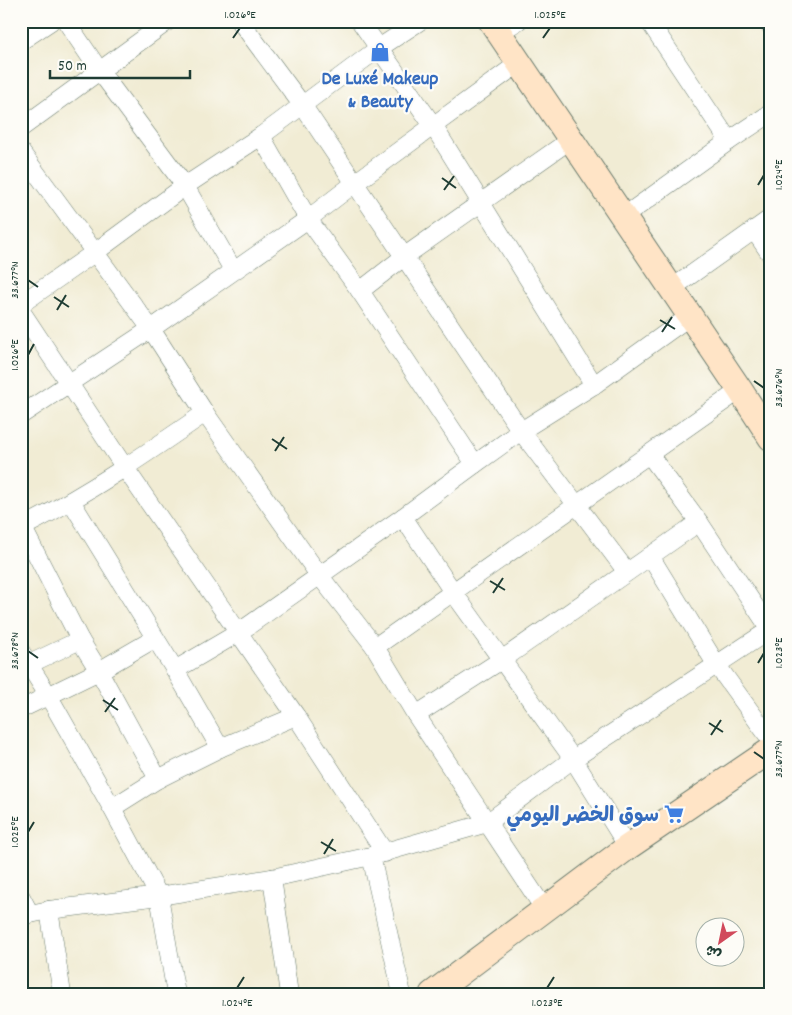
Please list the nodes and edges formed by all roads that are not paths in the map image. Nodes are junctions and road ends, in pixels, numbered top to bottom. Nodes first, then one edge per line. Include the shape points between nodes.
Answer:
1 (51, 21) edge
2 (66, 21) edge
3 (168, 21) edge
4 (240, 21) edge
5 (360, 21) edge
6 (420, 21) edge
7 (649, 21) edge
8 (767, 21) edge
9 (503, 25) edge
10 (771, 26) edge
11 (21, 41) edge
12 (380, 48) junction
13 (519, 63) junction
14 (99, 70) junction
15 (303, 106) junction
16 (771, 113) edge
17 (434, 126) junction
18 (21, 128) edge
19 (261, 136) junction
20 (570, 140) junction
21 (729, 141) junction
22 (21, 152) edge
23 (355, 183) junction
24 (185, 186) junction
25 (482, 203) junction
26 (624, 217) junction
27 (771, 218) edge
28 (308, 219) junction
29 (754, 230) junction
30 (94, 253) junction
31 (771, 255) edge
32 (405, 256) junction
33 (233, 270) junction
34 (671, 289) junction
35 (360, 291) junction
36 (21, 304) edge
37 (21, 311) edge
38 (690, 316) junction
39 (151, 329) junction
40 (70, 383) junction
41 (594, 385) junction
42 (740, 390) junction
43 (205, 413) junction
44 (21, 415) edge
45 (521, 431) junction
46 (771, 438) edge
47 (649, 454) junction
48 (475, 464) junction
49 (125, 468) junction
50 (71, 501) junction
51 (577, 505) junction
52 (403, 517) junction
53 (699, 522) junction
54 (22, 526) edge
55 (650, 556) junction
56 (628, 572) junction
57 (319, 575) junction
58 (453, 592) junction
59 (771, 629) edge
60 (238, 633) junction
61 (154, 639) junction
62 (80, 640) junction
63 (374, 647) junction
64 (503, 659) junction
65 (24, 662) edge
66 (716, 664) junction
67 (99, 670) junction
68 (175, 670) junction
69 (48, 695) junction
70 (21, 709) edge
71 (416, 715) junction
72 (296, 716) junction
73 (771, 740) edge
74 (220, 748) junction
75 (771, 750) edge
76 (573, 759) junction
77 (158, 778) junction
78 (112, 808) junction
79 (487, 823) junction
80 (628, 846) junction
81 (378, 854) junction
82 (272, 878) junction
83 (21, 896) edge
84 (159, 896) junction
85 (50, 910) junction
86 (545, 910) junction
87 (26, 915) edge
88 (62, 994) edge
89 (176, 994) edge
90 (289, 994) edge
91 (402, 994) edge
92 (432, 994) edge

1 - 11 street
2 - 14 street
3 - 14 street
4 - 15 street
5 - 12 street
6 - 12 street
7 - 21 street
8 - 10 street
9 - 13 main road
12 - 15 street
12 - 17 street
13 - 17 street
13 - 20 main road
14 - 18 street
14 - 24 street
15 - 19 street
15 - 23 street
16 - 21 street
17 - 23 street
17 - 25 street
19 - 24 street
19 - 28 street
20 - 25 street
20 - 26 main road
21 - 26 street
22 - 30 street
23 - 28 street
23 - 32 street
24 - 30 street
24 - 33 street
25 - 32 street
25 - 41 street
26 - 34 main road
27 - 29 street
28 - 33 street
28 - 35 street
29 - 31 street
29 - 34 street
30 - 36 street
30 - 39 street
32 - 35 street
32 - 45 street
33 - 39 street
34 - 38 main road
35 - 48 street
37 - 40 street
38 - 41 street
38 - 42 main road
39 - 40 street
39 - 43 street
40 - 44 street
40 - 49 street
41 - 45 street
42 - 46 main road
42 - 47 street
43 - 49 street
43 - 57 street
45 - 48 street
45 - 51 street
47 - 51 street
47 - 53 street
48 - 52 street
49 - 50 street
49 - 60 street
50 - 54 street
50 - 61 street
51 - 56 street
51 - 58 street
52 - 57 street
52 - 58 street
53 - 55 street
53 - 59 street
54 - 62 street
55 - 56 street
55 - 66 street
56 - 64 street
57 - 60 street
57 - 63 street
58 - 63 street
58 - 64 street
59 - 66 street
60 - 68 street
60 - 72 street
61 - 67 street
61 - 68 street
62 - 65 street
62 - 67 street
63 - 71 street
64 - 71 street
64 - 76 street
65 - 69 street
66 - 73 street
66 - 76 street
67 - 69 street
67 - 77 street
68 - 74 street
69 - 70 street
69 - 78 street
71 - 79 street
72 - 74 street
72 - 81 street
74 - 77 street
75 - 80 main road
76 - 79 street
76 - 80 street
77 - 78 street
78 - 84 street
79 - 81 street
79 - 86 street
80 - 86 main road
81 - 82 street
81 - 91 street
82 - 84 street
82 - 90 street
83 - 87 street
84 - 85 street
84 - 89 street
85 - 87 street
85 - 88 street
86 - 92 main road

